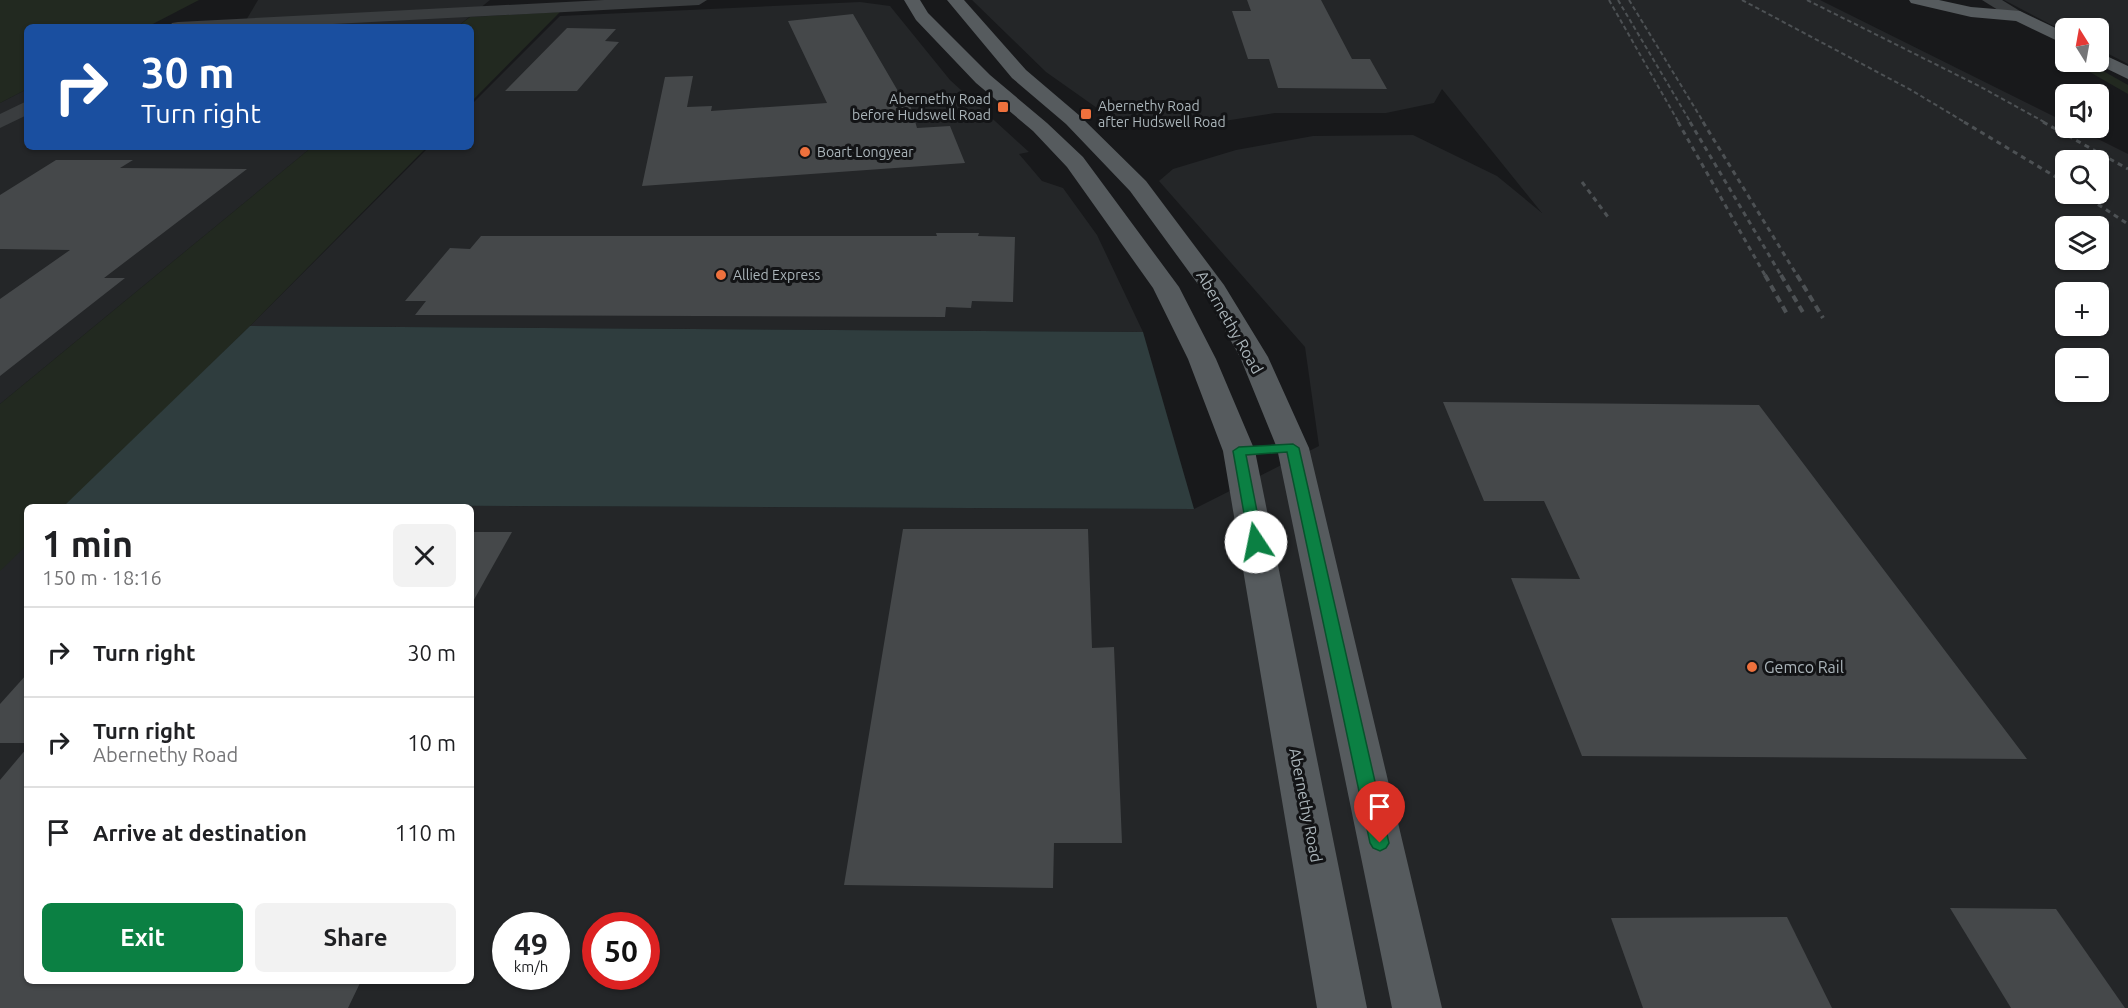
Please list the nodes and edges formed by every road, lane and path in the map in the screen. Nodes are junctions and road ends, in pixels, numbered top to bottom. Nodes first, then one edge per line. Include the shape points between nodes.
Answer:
1 (699, 0) edge
2 (912, 0) edge
3 (955, 0) edge
4 (1917, 0) edge
5 (1990, 0) edge
6 (614, 5) junction
7 (226, 6) dead end
8 (202, 13) junction
9 (2020, 16) junction
10 (184, 24) edge
11 (204, 24) edge
12 (2055, 34) edge
13 (2109, 63) edge
14 (2128, 73) edge
15 (24, 109) edge
16 (0, 122) edge
17 (1293, 448) junction
18 (1239, 451) junction
19 (1342, 1008) edge
20 (1418, 1008) edge

1 - 6 street
2 - 18 main road, Abernethy Road via 922,16 983,79 1075,162 1166,287 1202,359
3 - 17 main road, Abernethy Road via 1018,74 1073,120 1138,186 1215,290 1254,357
4 - 9 main road via 1971,12
5 - 9 street
6 - 8 street via 454,5
6 - 11 street
7 - 8 street
8 - 10 street
9 - 12 main road
13 - 14 main road
15 - 16 street
17 - 18 main road
17 - 20 main road, Abernethy Road
18 - 19 main road, Abernethy Road

